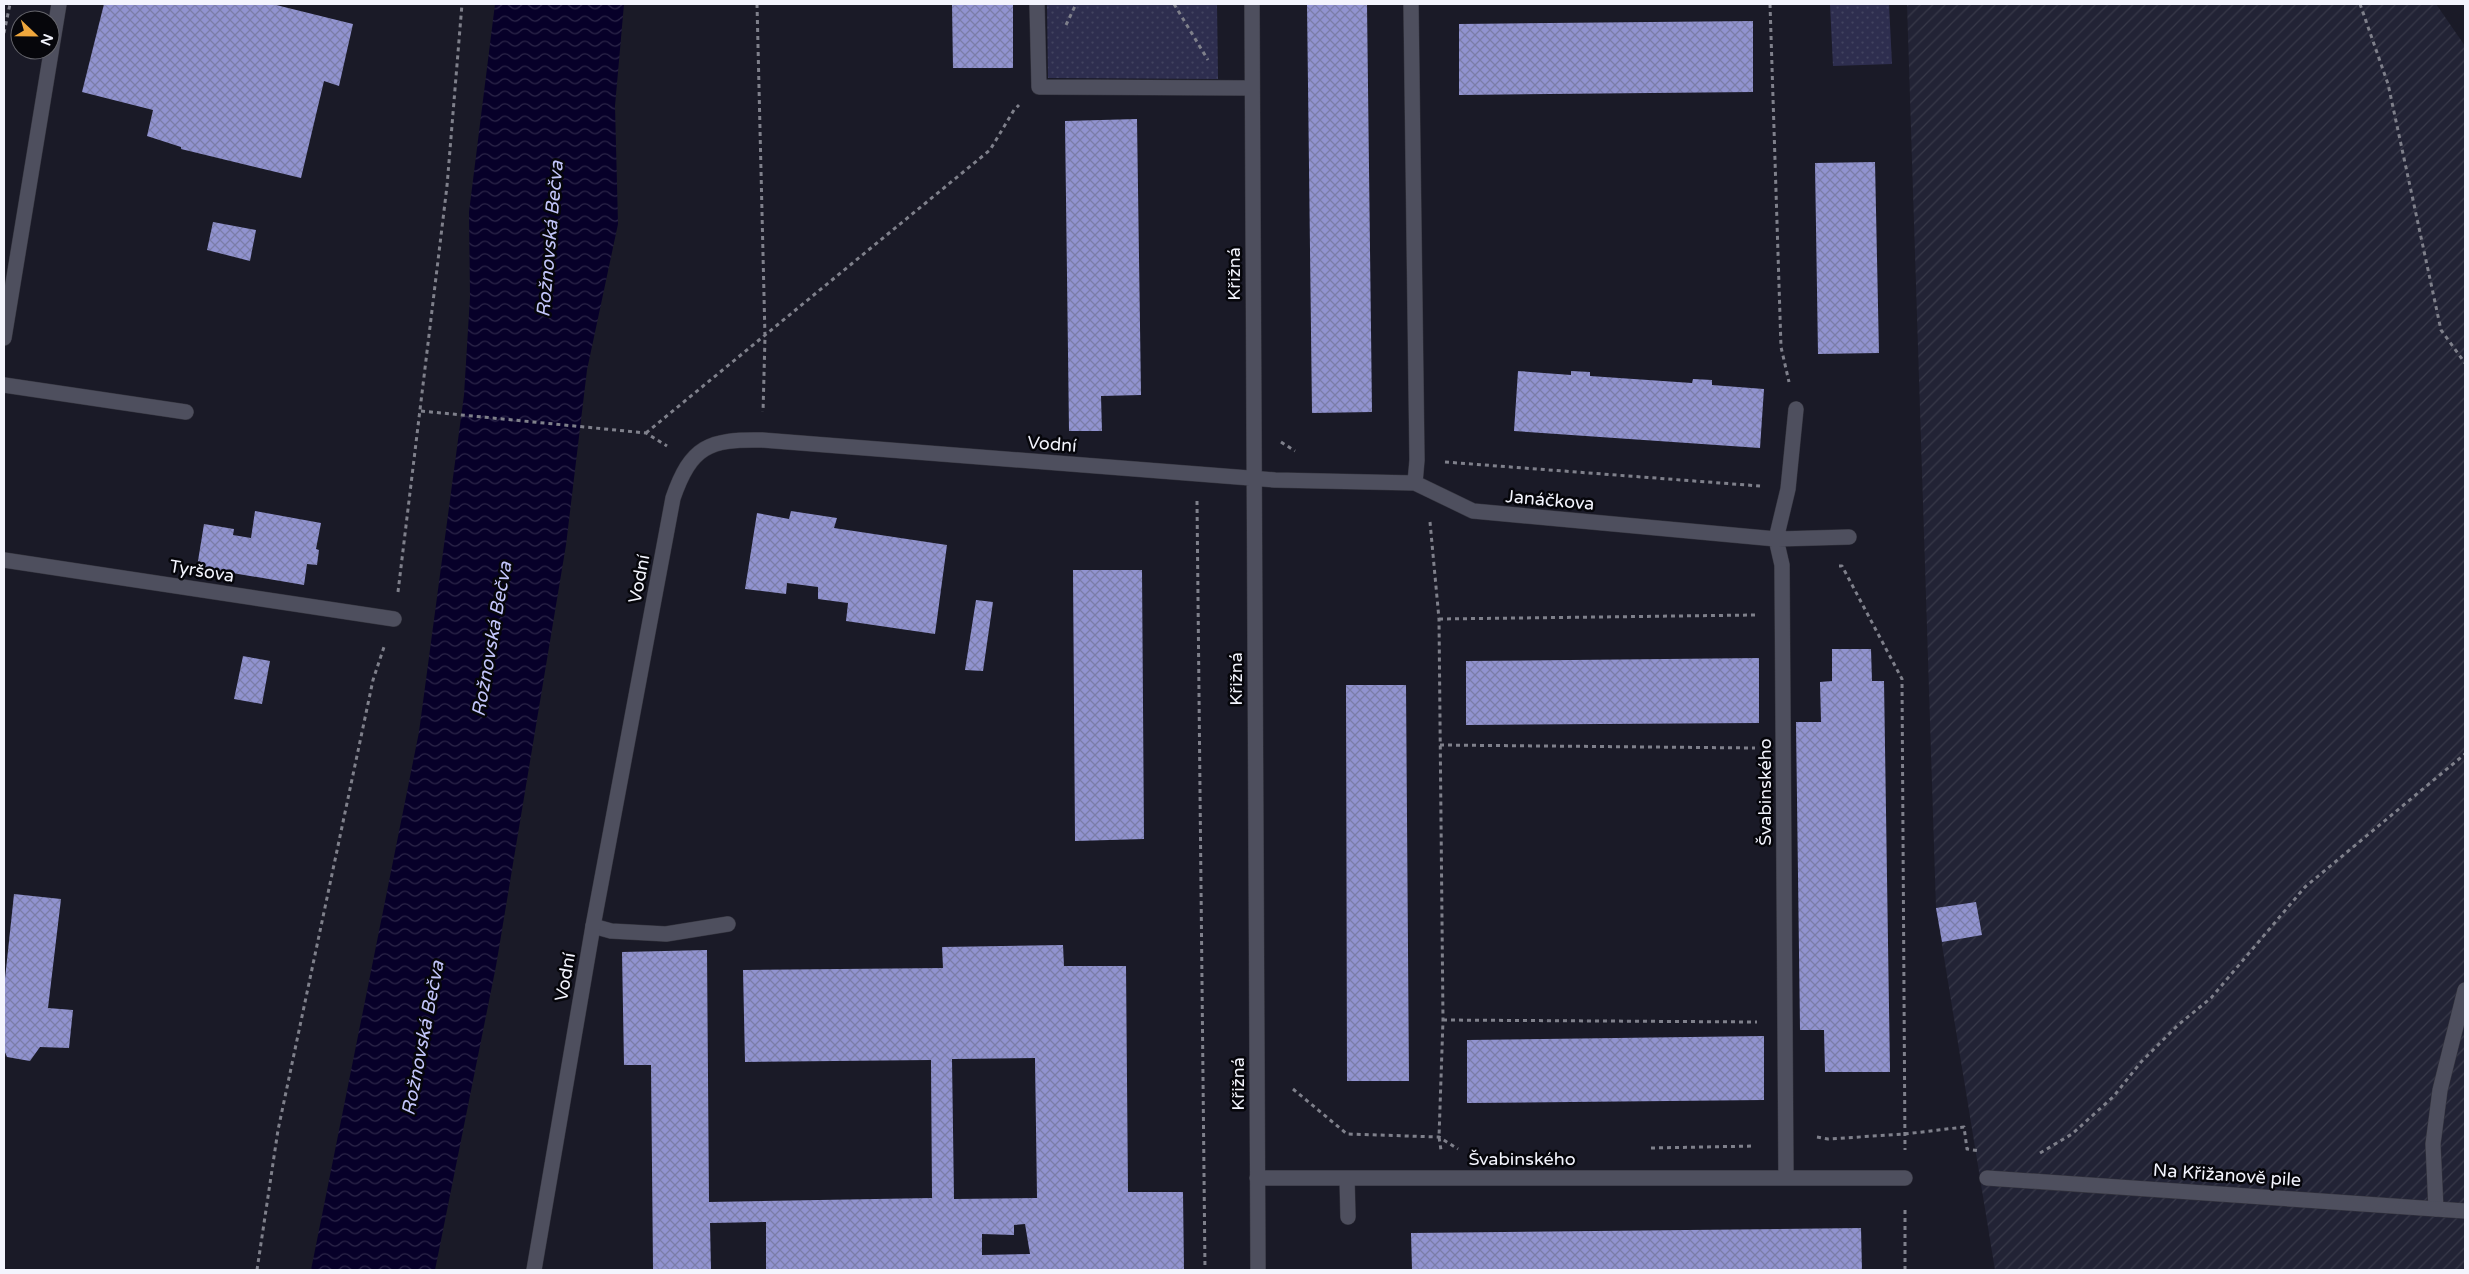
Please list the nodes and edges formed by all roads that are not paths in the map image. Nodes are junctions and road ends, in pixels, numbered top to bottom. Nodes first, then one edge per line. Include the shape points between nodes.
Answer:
1 (59, 4) edge
2 (1037, 4) edge
3 (1252, 4) edge
4 (1411, 4) edge
5 (1252, 88) junction
6 (4, 338) edge
7 (4, 384) edge
8 (1796, 409) road end
9 (186, 412) dead end
10 (1254, 478) junction
11 (1421, 486) junction
12 (1849, 537) dead end
13 (1776, 539) junction
14 (4, 560) edge
15 (394, 619) road end
16 (728, 924) dead end
17 (593, 926) junction
18 (2465, 990) edge
19 (1257, 1178) junction
20 (1347, 1178) junction
21 (1786, 1178) junction
22 (1904, 1178) road end
23 (1994, 1178) road end
24 (2436, 1209) junction
25 (2465, 1211) edge
26 (1348, 1217) dead end
27 (534, 1270) edge
28 (1258, 1270) edge

1 - 6 street
2 - 5 street via 1039,87
3 - 5 street, Křižná
4 - 11 street via 1417,460
5 - 10 street, Křižná
7 - 9 street
8 - 13 street, Švabinského via 1788,489
10 - 11 street, Janáčkova
10 - 17 street, Vodní via 762,440 721,441 704,449 690,461 673,498
10 - 19 street, Křižná
11 - 13 street, Janáčkova via 1472,512
12 - 13 street, Janáčkova
13 - 21 street, Švabinského via 1782,565
14 - 15 street, Tyršova
16 - 17 street via 666,934 611,931
17 - 27 street, Vodní
18 - 24 street via 2440,1090 2433,1144
19 - 20 street, Švabinského
19 - 28 street, Křižná
20 - 21 street, Švabinského
20 - 26 street
21 - 22 street, Švabinského
23 - 24 street, Na Křižanově pile
24 - 25 street, Na Křižanově pile

